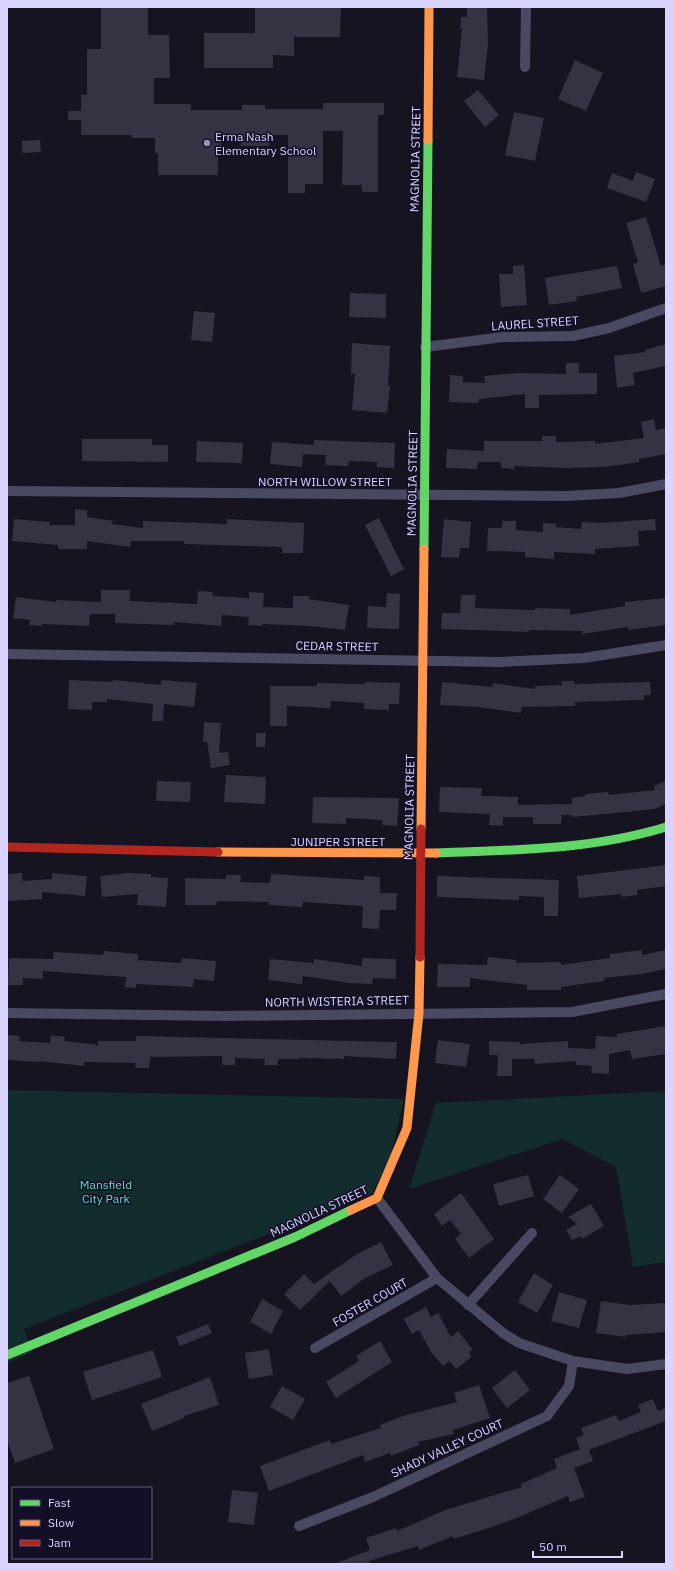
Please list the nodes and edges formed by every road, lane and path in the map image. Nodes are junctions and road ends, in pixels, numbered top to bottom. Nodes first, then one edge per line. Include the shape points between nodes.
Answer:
1 (429, 7) edge
2 (526, 7) edge
3 (525, 67) dead end
4 (666, 308) edge
5 (425, 347) junction
6 (666, 484) edge
7 (7, 491) edge
8 (424, 495) junction
9 (666, 645) edge
10 (7, 654) edge
11 (422, 660) junction
12 (666, 826) edge
13 (7, 847) edge
14 (420, 854) junction
15 (666, 994) edge
16 (7, 1013) edge
17 (418, 1013) junction
18 (377, 1198) junction
19 (532, 1232) dead end
20 (437, 1278) junction
21 (468, 1305) junction
22 (315, 1348) dead end
23 (7, 1355) edge
24 (573, 1361) junction
25 (666, 1364) edge
26 (299, 1526) dead end

1 - 5 street, MAGNOLIA STREET
2 - 3 street
4 - 5 street, LAUREL STREET via 609,328 573,336 502,337
5 - 8 street, MAGNOLIA STREET
6 - 8 street, NORTH WILLOW STREET via 619,493 566,496
7 - 8 street, NORTH WILLOW STREET
8 - 11 street, MAGNOLIA STREET
9 - 11 street, CEDAR STREET via 584,658 500,662
10 - 11 street, CEDAR STREET
11 - 14 street, MAGNOLIA STREET
12 - 14 street, JUNIPER STREET via 642,834 571,847
13 - 14 street, JUNIPER STREET via 158,852
14 - 17 street, MAGNOLIA STREET
15 - 17 street, NORTH WISTERIA STREET via 572,1012
16 - 17 street, NORTH WISTERIA STREET via 223,1016
17 - 18 street, MAGNOLIA STREET via 407,1128
18 - 20 street
18 - 23 street, MAGNOLIA STREET via 288,1240
19 - 21 street
20 - 21 street
20 - 22 street, FOSTER COURT
21 - 24 street via 503,1334 519,1343
24 - 25 street via 627,1369
24 - 26 street, SHADY VALLEY COURT via 569,1386 547,1416 373,1497

